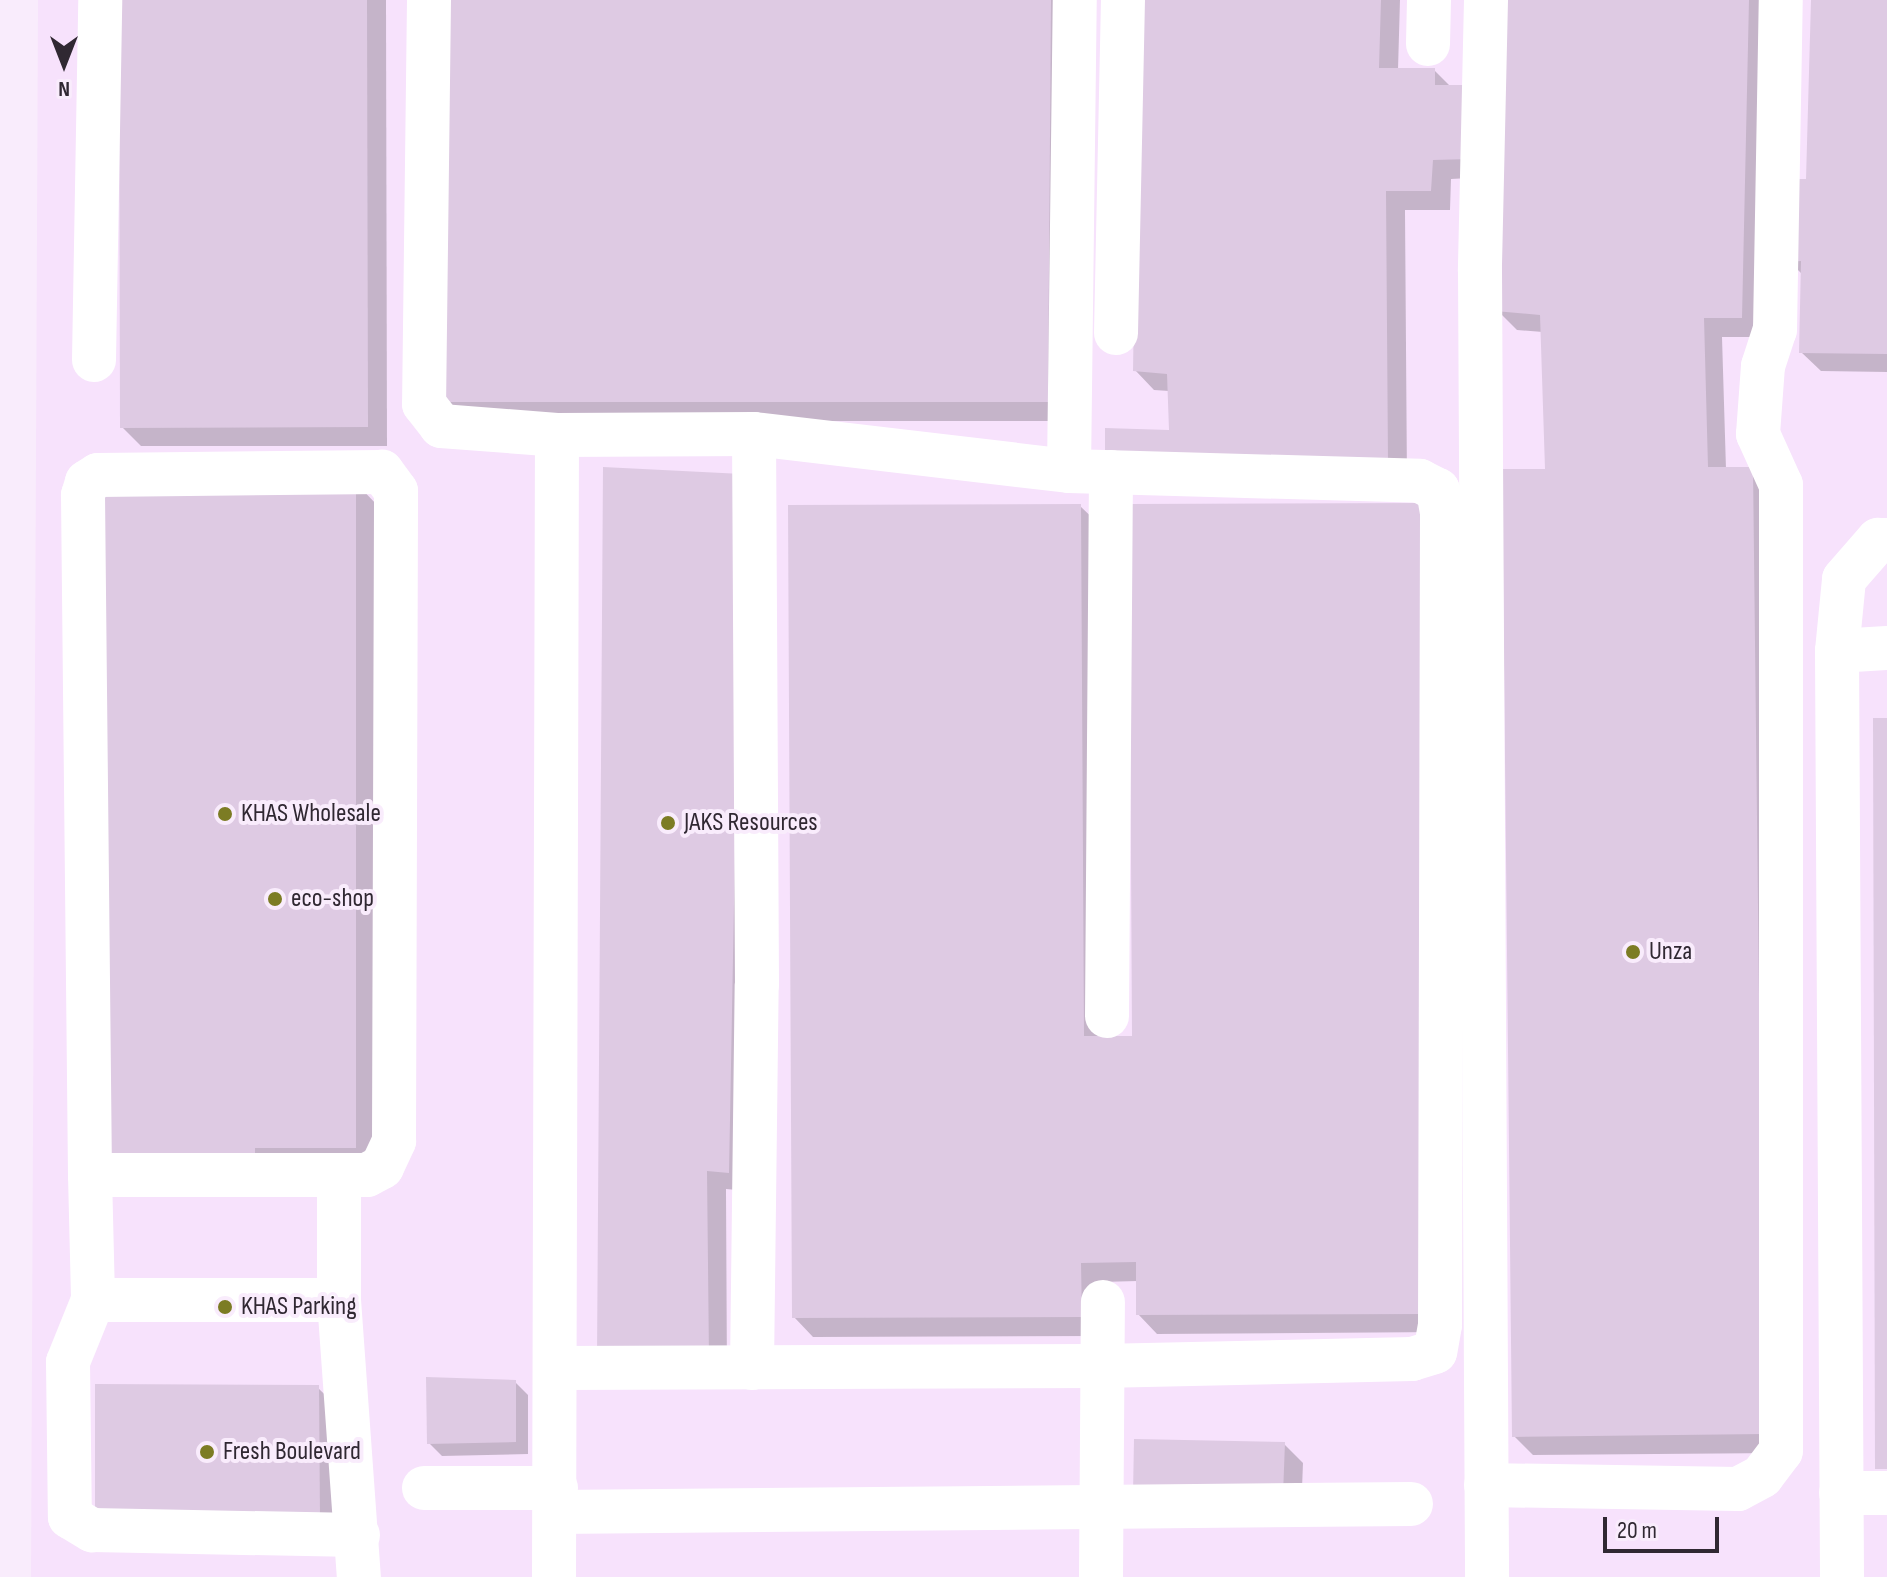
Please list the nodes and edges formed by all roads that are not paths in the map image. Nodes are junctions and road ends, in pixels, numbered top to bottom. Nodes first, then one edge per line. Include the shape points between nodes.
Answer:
1 (100, 0) edge
2 (429, 0) edge
3 (1075, 0) edge
4 (1123, 0) edge
5 (1429, 0) edge
6 (1486, 0) edge
7 (1781, 0) edge
8 (1428, 44) dead end
9 (1116, 333) dead end
10 (94, 360) dead end
11 (754, 434) junction
12 (557, 435) junction
13 (1090, 471) junction
14 (1887, 540) edge
15 (1887, 648) edge
16 (1837, 651) junction
17 (1107, 1016) dead end
18 (90, 1175) junction
19 (339, 1176) junction
20 (93, 1300) junction
21 (339, 1300) junction
22 (1103, 1302) dead end
23 (1100, 1366) junction
24 (559, 1368) junction
25 (752, 1368) junction
26 (1486, 1485) junction
27 (424, 1488) dead end
28 (1841, 1493) junction
29 (1887, 1493) edge
30 (556, 1500) junction
31 (1411, 1504) dead end
32 (1099, 1509) junction
33 (358, 1556) edge
34 (554, 1577) edge
35 (1101, 1577) edge
36 (1487, 1577) edge
37 (1842, 1577) edge

1 - 10 lane
2 - 12 lane via 424,404 430,419 456,431
3 - 13 lane
4 - 9 lane
5 - 8 lane
6 - 26 lane via 1480,286
7 - 26 lane via 1775,330 1763,366 1758,434 1781,485 1781,1451 1762,1476 1738,1489
11 - 12 lane
11 - 13 lane
11 - 25 lane via 757,985
12 - 24 lane
13 - 17 lane
13 - 23 lane via 1420,481 1438,490 1440,1325 1435,1352 1412,1359
14 - 16 lane via 1878,540 1844,579
15 - 16 lane
16 - 28 lane
18 - 19 lane
18 - 19 lane via 83,495 87,482 98,475 382,472 396,491 394,1141 382,1167 367,1175
18 - 20 lane
19 - 21 lane
20 - 21 lane
20 - 33 lane via 68,1362 70,1517 92,1530
21 - 33 lane
22 - 23 lane
23 - 25 lane
23 - 32 lane
24 - 25 lane
24 - 30 lane
26 - 36 lane
27 - 30 lane
28 - 29 lane
28 - 37 lane
30 - 32 lane
30 - 34 lane
31 - 32 lane
32 - 35 lane

